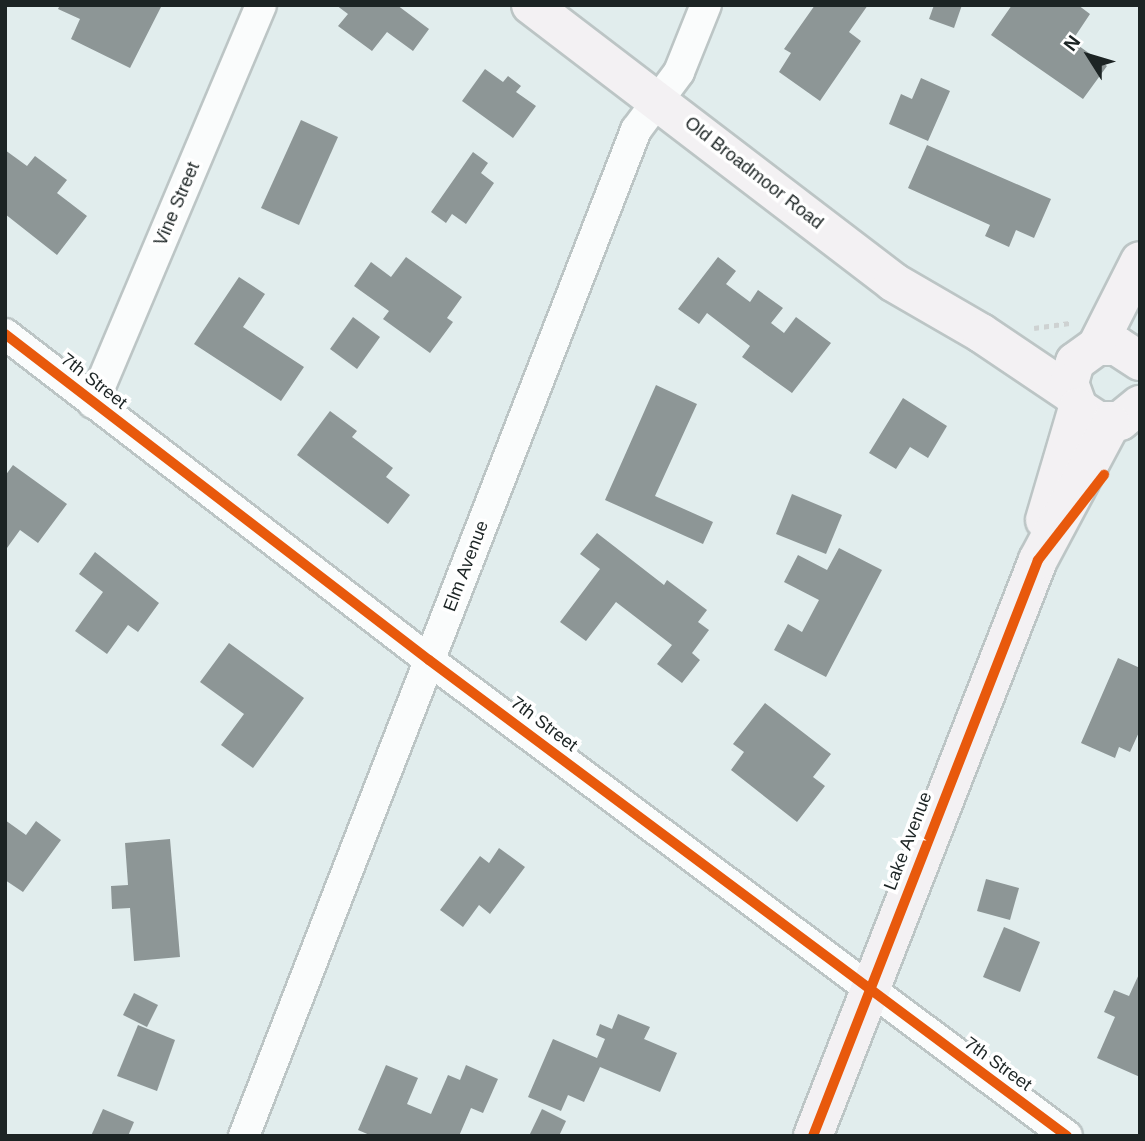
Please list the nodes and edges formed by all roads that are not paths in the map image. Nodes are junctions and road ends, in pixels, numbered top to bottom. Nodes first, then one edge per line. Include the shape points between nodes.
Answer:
1 (261, 5) edge
2 (531, 5) edge
3 (706, 5) edge
4 (656, 97) junction
5 (1140, 261) edge
6 (981, 333) junction
7 (5, 334) edge
8 (1090, 350) junction
9 (1140, 361) edge
10 (93, 402) junction
11 (1111, 411) edge
12 (429, 660) junction
13 (868, 990) junction
14 (244, 1136) edge
15 (813, 1136) edge
16 (1067, 1136) edge

1 - 10 street, Vine Street
2 - 4 main road, Old Broadmoor Road
3 - 4 street, Elm Avenue via 679,72
4 - 6 main road, Old Broadmoor Road via 894,282
4 - 12 street, Elm Avenue via 636,130
5 - 8 main road
6 - 8 main road, Old Broadmoor Road
6 - 11 main road, Old Broadmoor Road
7 - 10 street, 7th Street
8 - 9 main road, Old Broadmoor Road via 1117,346
8 - 11 main road, Lake Avenue via 1071,372
10 - 12 street, 7th Street
11 - 13 main road, Lake Avenue via 1050,490 1038,560
12 - 13 street, 7th Street
12 - 14 street, Elm Avenue
13 - 15 main road, Lake Avenue
13 - 16 street, 7th Street

